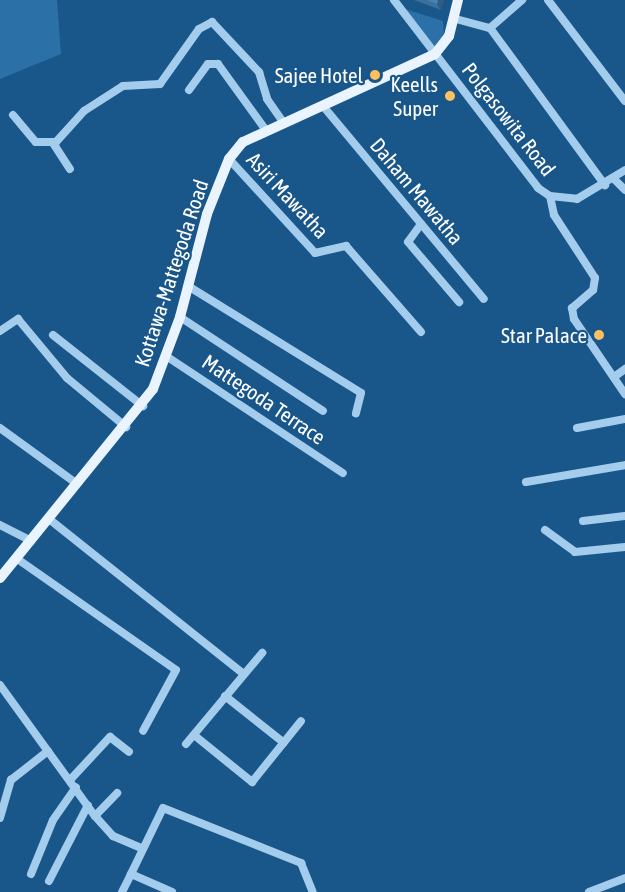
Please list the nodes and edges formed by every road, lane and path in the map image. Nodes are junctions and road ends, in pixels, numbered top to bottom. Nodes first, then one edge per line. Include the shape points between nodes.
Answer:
1 (394, 0) edge
2 (403, 0) edge
3 (458, 0) edge
4 (522, 0) edge
5 (553, 2) edge
6 (401, 10) junction
7 (456, 18) junction
8 (490, 28) junction
9 (435, 54) junction
10 (189, 90) dead end
11 (625, 101) edge
12 (323, 106) junction
13 (13, 115) dead end
14 (283, 122) junction
15 (265, 129) junction
16 (53, 143) junction
17 (230, 159) junction
18 (70, 169) dead end
19 (625, 170) edge
20 (613, 178) junction
21 (605, 185) junction
22 (625, 190) edge
23 (550, 196) junction
24 (421, 224) junction
25 (188, 286) junction
26 (484, 299) dead end
27 (459, 302) dead end
28 (180, 317) junction
29 (0, 331) edge
30 (422, 332) dead end
31 (53, 335) dead end
32 (166, 356) junction
33 (625, 369) edge
34 (614, 377) junction
35 (625, 394) edge
36 (143, 406) junction
37 (323, 411) dead end
38 (356, 413) dead end
39 (625, 419) edge
40 (126, 427) junction
41 (577, 428) dead end
42 (0, 429) edge
43 (625, 465) edge
44 (342, 473) dead end
45 (526, 482) dead end
46 (77, 484) junction
47 (625, 516) edge
48 (49, 519) junction
49 (584, 521) dead end
50 (0, 525) edge
51 (545, 530) dead end
52 (31, 541) junction
53 (625, 547) edge
54 (16, 558) junction
55 (0, 578) edge
56 (262, 653) dead end
57 (243, 674) junction
58 (0, 685) edge
59 (225, 696) junction
60 (301, 721) dead end
61 (143, 731) dead end
62 (194, 735) junction
63 (284, 743) junction
64 (186, 744) dead end
65 (48, 751) junction
66 (129, 752) dead end
67 (73, 784) junction
68 (117, 793) dead end
69 (88, 805) junction
70 (95, 816) junction
71 (0, 818) edge
72 (141, 848) junction
73 (31, 874) dead end
74 (131, 874) junction
75 (625, 878) edge
76 (50, 881) dead end
77 (122, 892) edge
78 (172, 892) edge
79 (313, 892) edge
80 (589, 892) edge

1 - 6 street, Polgasowita Road
2 - 6 street
3 - 7 main road
4 - 8 street
5 - 11 street
6 - 9 street, Polgasowita Road
7 - 8 street
7 - 9 main road
8 - 21 street
9 - 12 main road, Kottawa-Mattegoda Road
9 - 23 street, Polgasowita Road via 538,188
10 - 15 street via 208,64 218,64
12 - 14 main road, Kottawa-Mattegoda Road
12 - 24 street, Daham Mawatha
13 - 16 street via 36,142
14 - 15 main road, Kottawa-Mattegoda Road
14 - 16 street via 267,99 259,72 212,22 199,29 160,84 123,86 84,111
15 - 17 main road, Kottawa-Mattegoda Road via 243,142
16 - 18 street
17 - 25 main road, Kottawa-Mattegoda Road via 207,214
17 - 30 street, Asiri Mawatha via 315,253 346,246
19 - 20 street, Polgasowita Road
20 - 21 street, Polgasowita Road
20 - 22 street
21 - 23 street, Polgasowita Road via 577,199
23 - 34 street via 554,215 595,278 593,290 572,308 574,319
24 - 26 street, Daham Mawatha
24 - 27 street via 408,242
25 - 28 main road, Kottawa-Mattegoda Road
25 - 38 street via 361,393
28 - 32 main road, Kottawa-Mattegoda Road
28 - 37 street
29 - 40 street via 18,319 67,378
31 - 36 street
32 - 36 main road, Kottawa-Mattegoda Road
32 - 44 street, Mattegoda Terrace
33 - 34 street
34 - 35 street
36 - 40 main road, Kottawa-Mattegoda Road
39 - 41 street
40 - 46 main road, Kottawa-Mattegoda Road
42 - 46 street
43 - 45 street
46 - 48 main road, Kottawa-Mattegoda Road
47 - 49 street
48 - 52 main road, Kottawa-Mattegoda Road
48 - 57 street
50 - 52 street
51 - 53 street via 575,552
52 - 54 main road, Kottawa-Mattegoda Road
54 - 55 main road, Kottawa-Mattegoda Road
54 - 61 street via 176,670
56 - 57 street
57 - 59 street
58 - 65 street
59 - 62 street
59 - 63 street
60 - 63 street
62 - 63 street via 250,782
62 - 64 street
65 - 67 street
65 - 71 street via 11,780
66 - 67 street via 110,737
67 - 69 street
67 - 73 street
68 - 70 street
69 - 70 street
69 - 76 street
70 - 72 street via 113,836
72 - 74 street
72 - 79 street via 163,808 301,863
74 - 77 street
74 - 78 street
75 - 80 street

